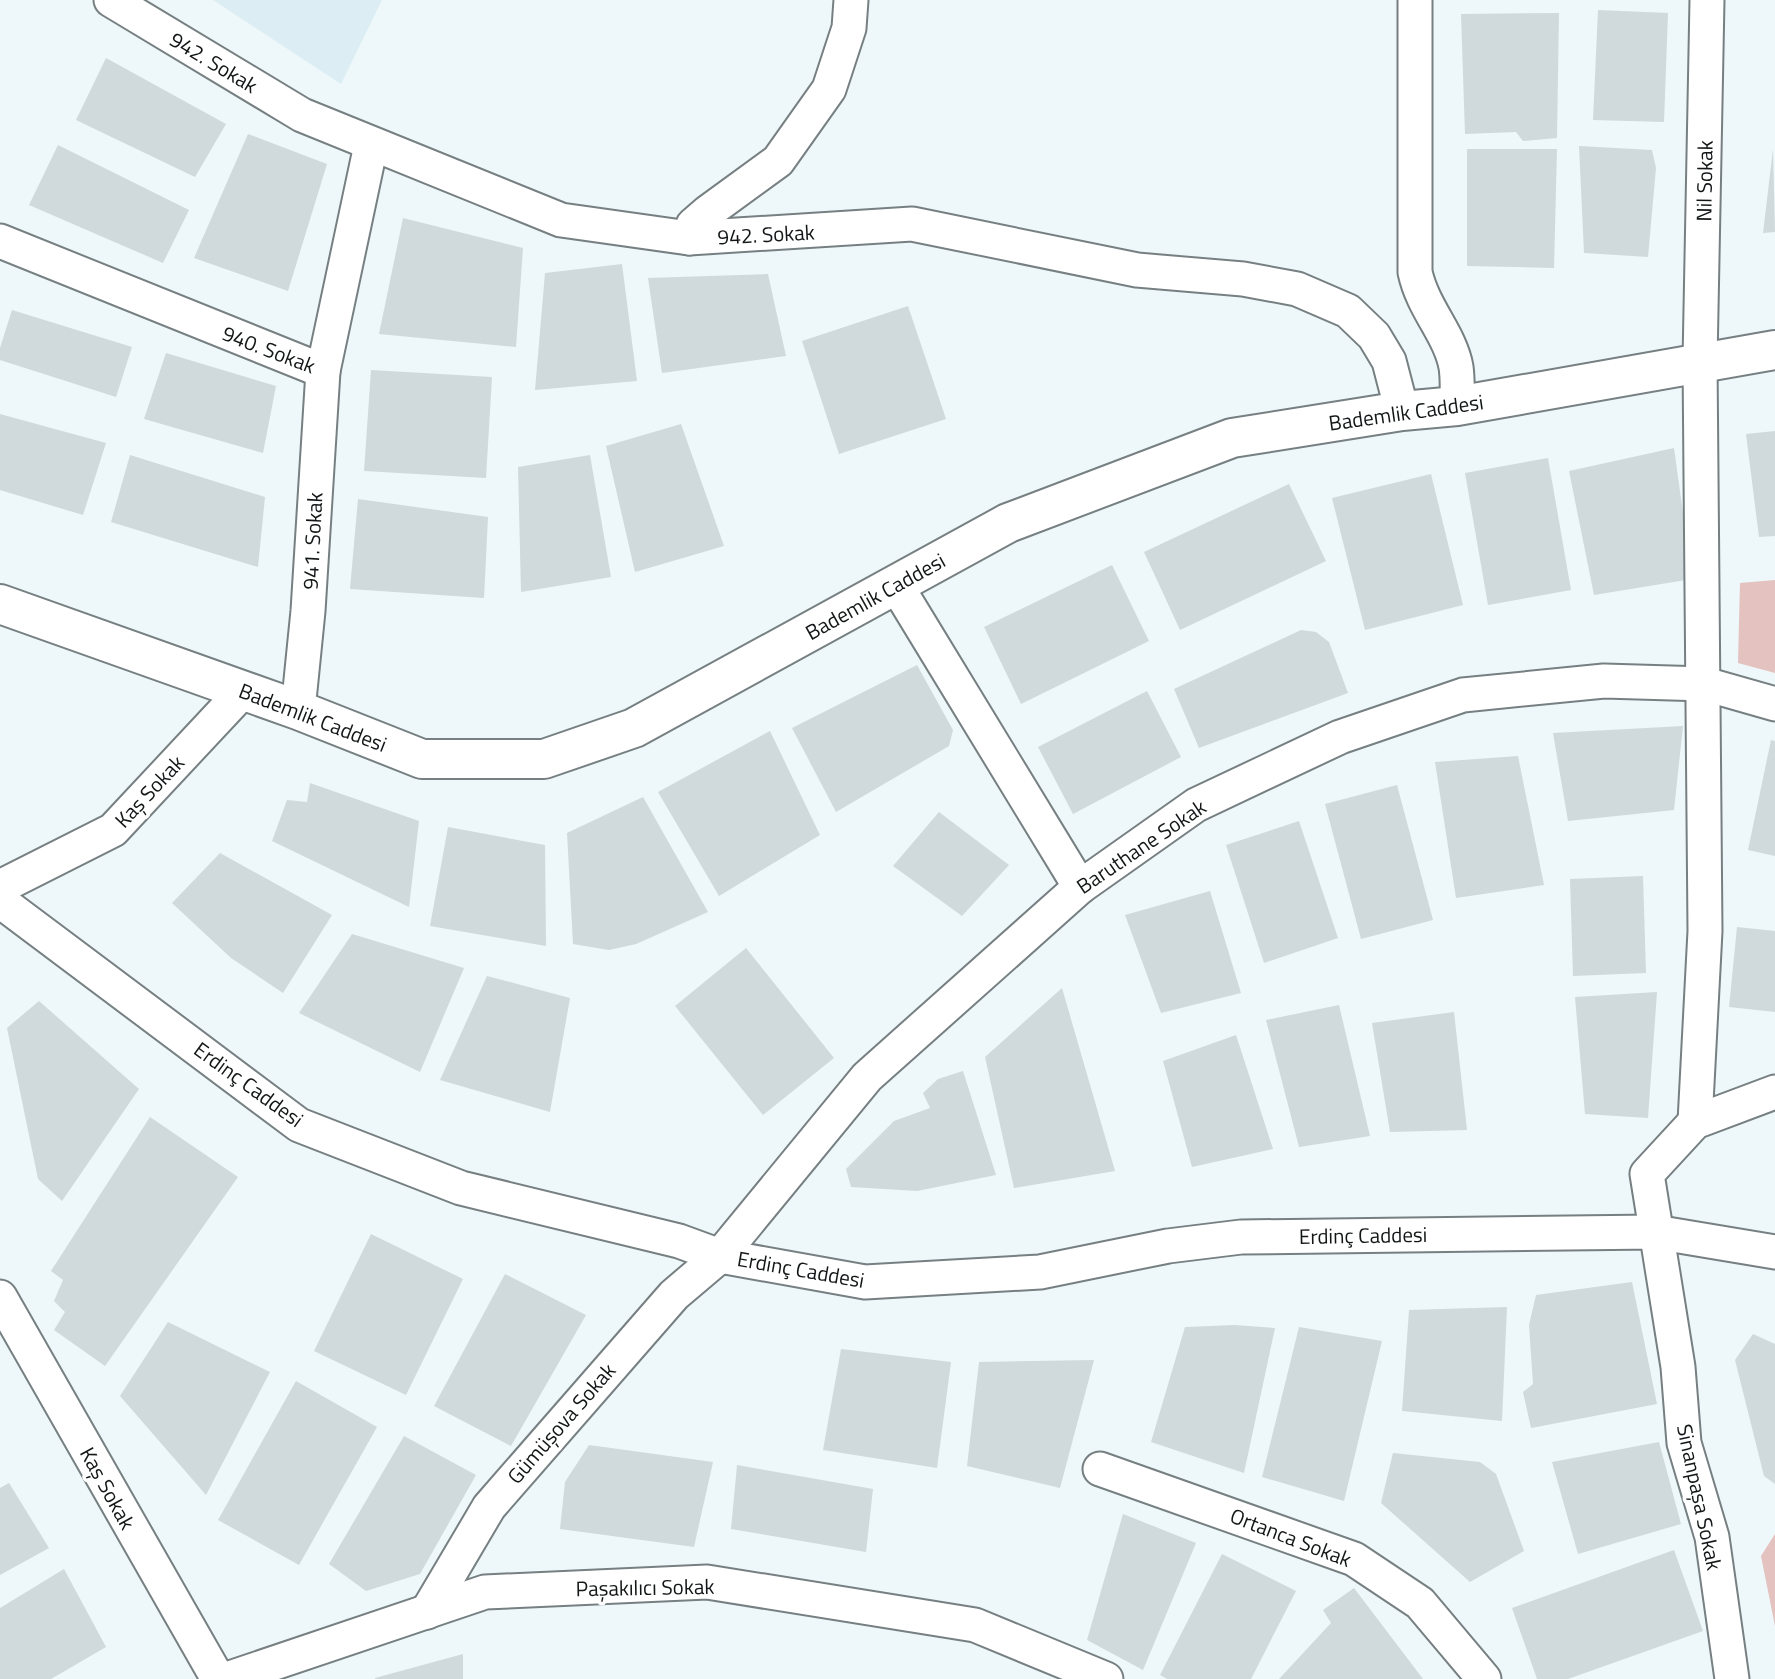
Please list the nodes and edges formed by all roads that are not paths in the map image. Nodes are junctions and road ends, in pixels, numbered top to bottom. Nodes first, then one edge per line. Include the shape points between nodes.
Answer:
1 (111, 0) edge
2 (851, 0) edge
3 (1415, 0) edge
4 (1707, 0) edge
5 (371, 145) junction
6 (689, 238) junction
7 (0, 241) edge
8 (1775, 350) edge
9 (1700, 361) junction
10 (323, 371) junction
11 (1457, 406) junction
12 (1402, 411) junction
13 (896, 585) junction
14 (0, 604) edge
15 (1705, 684) junction
16 (243, 691) junction
17 (1775, 705) edge
18 (298, 710) junction
19 (0, 887) edge
20 (1080, 887) junction
21 (0, 901) edge
22 (1775, 1092) edge
23 (1695, 1122) junction
24 (1655, 1232) junction
25 (1775, 1252) edge
26 (720, 1256) junction
27 (0, 1297) edge
28 (1100, 1469) dead end
29 (427, 1612) junction
30 (218, 1679) edge
31 (226, 1679) edge
32 (1106, 1679) edge
33 (1484, 1679) edge
34 (1732, 1679) edge

1 - 5 street, 942. Sokak via 302,115
2 - 6 street via 849,28 829,89 778,161 708,212 694,225
3 - 11 street via 1415,272 1422,299 1456,367
4 - 9 street, Nil Sokak
5 - 6 street, 942. Sokak via 561,220
5 - 10 street, 940. Sokak
6 - 12 street, 942. Sokak via 912,224 1137,270 1297,289 1348,311 1374,336 1389,361
7 - 10 street, 940. Sokak
8 - 9 street, Bademlik Caddesi
9 - 11 street, Bademlik Caddesi
9 - 15 street, Nil Sokak
10 - 18 street, 941. Sokak
11 - 12 street, Bademlik Caddesi
12 - 13 street, Bademlik Caddesi via 1232,438 1008,523
13 - 18 street, Bademlik Caddesi via 634,728 544,759 422,759
13 - 20 street
14 - 16 street, Bademlik Caddesi
15 - 17 street, Baruthane Sokak
15 - 20 street, Baruthane Sokak via 1604,681 1464,695 1340,737 1196,805
15 - 23 street, Nil Sokak via 1705,931
16 - 18 street, Bademlik Caddesi
16 - 19 street, Kaş Sokak via 113,830
20 - 26 street, Baruthane Sokak via 867,1077
21 - 26 street, Erdinç Caddesi via 299,1125 461,1188 679,1241
22 - 23 street
23 - 24 street, Sinanpaşa Sokak via 1647,1174
24 - 25 street, Erdinç Caddesi
24 - 26 street, Erdinç Caddesi via 1241,1237 1168,1246 1040,1272 865,1282
24 - 34 street, Sinanpaşa Sokak via 1678,1367 1684,1443 1712,1537
26 - 29 street, Gümüşova Sokak via 674,1296 489,1507
27 - 30 street, Kaş Sokak
28 - 33 street, Ortanca Sokak via 1354,1559 1420,1603
29 - 31 street, Paşakılıcı Sokak
29 - 32 street, Paşakılıcı Sokak via 485,1592 707,1582 975,1625

